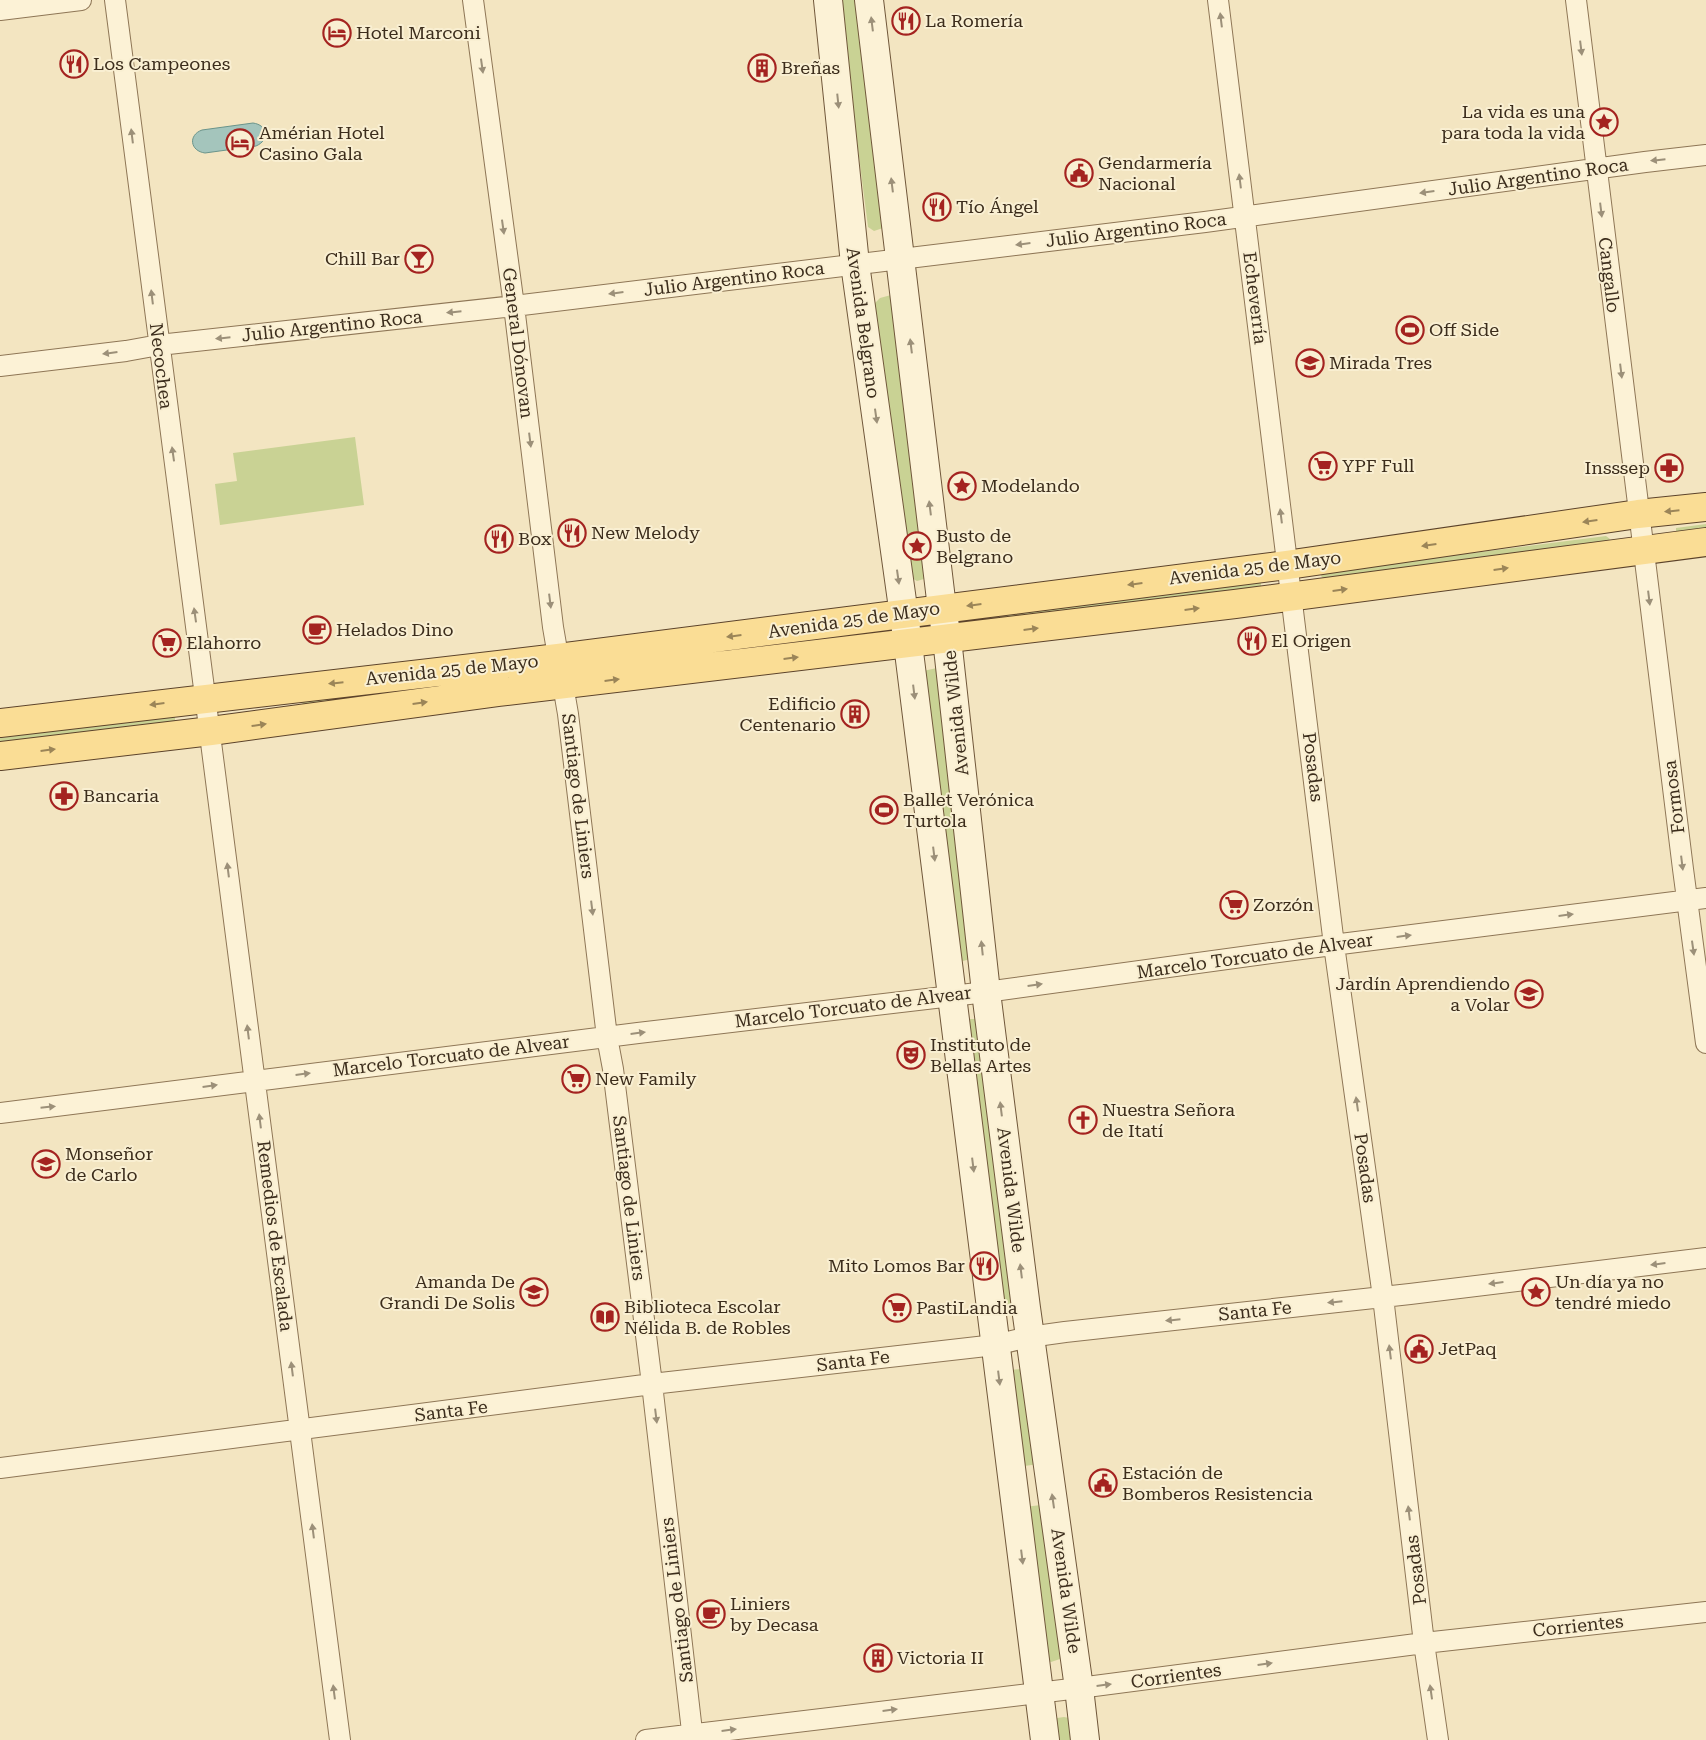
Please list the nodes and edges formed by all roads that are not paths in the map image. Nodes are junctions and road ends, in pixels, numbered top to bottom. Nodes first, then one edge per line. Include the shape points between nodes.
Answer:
1 (80, 0) edge
2 (115, 0) edge
3 (473, 0) edge
4 (828, 0) edge
5 (869, 0) edge
6 (1218, 0) edge
7 (1576, 0) edge
8 (0, 10) edge
9 (1706, 155) edge
10 (1596, 169) junction
11 (1245, 217) junction
12 (900, 259) junction
13 (855, 264) junction
14 (514, 306) junction
15 (158, 345) junction
16 (0, 366) edge
17 (1706, 507) edge
18 (1638, 514) junction
19 (1706, 542) edge
20 (1643, 550) junction
21 (1288, 565) junction
22 (1291, 596) junction
23 (942, 608) junction
24 (903, 614) junction
25 (947, 639) junction
26 (908, 644) junction
27 (558, 658) junction
28 (564, 686) junction
29 (206, 698) junction
30 (0, 722) edge
31 (211, 731) junction
32 (0, 756) edge
33 (1696, 899) edge
34 (1334, 945) junction
35 (986, 992) junction
36 (952, 995) junction
37 (608, 1037) junction
38 (1706, 1043) edge
39 (254, 1080) junction
40 (0, 1113) edge
41 (1706, 1258) edge
42 (1383, 1297) junction
43 (1029, 1337) junction
44 (995, 1345) junction
45 (652, 1384) junction
46 (300, 1430) junction
47 (0, 1468) edge
48 (1706, 1612) edge
49 (1424, 1643) junction
50 (1079, 1688) junction
51 (1039, 1692) junction
52 (692, 1737) edge
53 (340, 1740) edge
54 (646, 1740) edge
55 (1045, 1740) edge
56 (1085, 1740) edge
57 (1438, 1740) edge

1 - 8 street
15 -> 2 street, Necochea
3 -> 14 street, General Dónovan
4 -> 13 main road, Avenida Belgrano
12 -> 5 main road
11 -> 6 street, Echeverría
7 -> 10 street, Cangallo
9 -> 10 street, Julio Argentino Roca
10 -> 11 street, Julio Argentino Roca
10 -> 18 street, Cangallo
11 -> 12 street, Julio Argentino Roca
21 -> 11 street, Echeverría
12 - 13 street, Julio Argentino Roca
23 -> 12 main road
13 -> 14 street, Julio Argentino Roca
13 -> 24 main road, Avenida Belgrano
14 -> 15 street, Julio Argentino Roca
14 -> 27 street, General Dónovan
15 -> 16 street, Julio Argentino Roca
29 -> 15 street, Necochea
17 -> 18 main road, Avenida 25 de Mayo
18 - 20 street, Cangallo
18 -> 21 main road, Avenida 25 de Mayo
19 - 20 main road, Avenida 25 de Mayo
22 -> 20 main road, Avenida 25 de Mayo
20 -> 33 street, Formosa
21 - 22 street, Echeverría
21 -> 23 main road, Avenida 25 de Mayo
25 -> 22 main road, Avenida 25 de Mayo
22 - 34 street, Posadas
23 - 24 main road, Avenida 25 de Mayo
23 - 25 main road
24 - 26 main road, Avenida Belgrano
24 -> 27 main road, Avenida 25 de Mayo
25 - 26 main road, Avenida 25 de Mayo
35 -> 25 main road, Avenida Wilde
28 -> 26 main road, Avenida 25 de Mayo
26 -> 36 main road, Avenida Wilde
27 - 28 street, General Dónovan
27 -> 29 main road, Avenida 25 de Mayo
31 -> 28 main road, Avenida 25 de Mayo
28 -> 37 street, Santiago de Liniers
29 -> 30 main road, Avenida 25 de Mayo
29 - 31 street, Necochea
32 -> 31 main road, Avenida 25 de Mayo
39 -> 31 street, Remedios de Escalada
34 -> 33 street, Marcelo Torcuato de Alvear
33 -> 38 street, Formosa
35 -> 34 street, Marcelo Torcuato de Alvear
42 -> 34 street, Posadas
35 - 36 street, Marcelo Torcuato de Alvear
43 -> 35 main road, Avenida Wilde
37 -> 36 street, Marcelo Torcuato de Alvear
36 -> 44 main road, Avenida Wilde
39 -> 37 street, Marcelo Torcuato de Alvear
37 - 45 street, Santiago de Liniers
40 -> 39 street, Marcelo Torcuato de Alvear
46 -> 39 street, Remedios de Escalada
41 -> 42 street, Santa Fe
42 -> 43 street, Santa Fe
49 -> 42 street, Posadas
43 - 44 street, Santa Fe
50 -> 43 main road, Avenida Wilde
44 - 45 street, Santa Fe
44 -> 51 main road, Avenida Wilde
45 - 46 street, Santa Fe
45 -> 52 street, Santiago de Liniers
46 - 47 street, Santa Fe
53 -> 46 street, Remedios de Escalada
48 - 49 street, Corrientes
50 -> 49 street, Corrientes
57 -> 49 street, Posadas
50 - 51 street, Corrientes
50 - 56 main road, Avenida Wilde
52 -> 51 street, Corrientes
51 - 55 main road, Avenida Wilde
52 - 54 street, Corrientes

